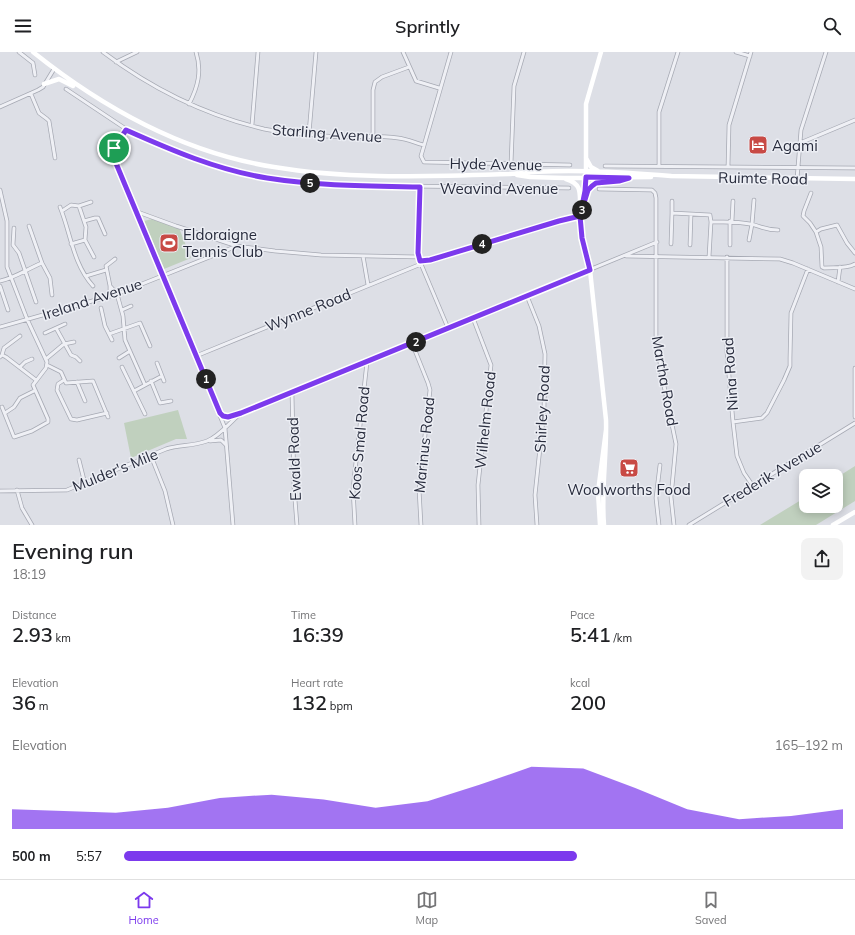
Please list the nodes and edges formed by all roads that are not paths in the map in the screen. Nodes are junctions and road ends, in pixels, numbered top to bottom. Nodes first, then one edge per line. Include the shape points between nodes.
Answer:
1 (19, 52) edge
2 (33, 52) edge
3 (103, 52) edge
4 (137, 52) edge
5 (196, 52) edge
6 (258, 52) edge
7 (316, 52) edge
8 (403, 52) edge
9 (450, 52) edge
10 (524, 52) edge
11 (602, 52) edge
12 (678, 52) edge
13 (736, 52) edge
14 (751, 52) edge
15 (826, 52) edge
16 (750, 56) junction
17 (116, 62) junction
18 (409, 67) junction
19 (54, 69) junction
20 (35, 75) dead end
21 (44, 84) junction
22 (440, 88) junction
23 (66, 89) dead end
24 (31, 94) junction
25 (95, 98) junction
26 (189, 104) junction
27 (0, 107) edge
28 (855, 120) edge
29 (252, 125) junction
30 (126, 130) junction
31 (309, 134) junction
32 (373, 136) junction
33 (800, 143) junction
34 (424, 145) junction
35 (585, 157) junction
36 (55, 158) dead end
37 (511, 164) junction
38 (570, 165) dead end
39 (605, 166) dead end
40 (659, 166) junction
41 (728, 167) junction
42 (798, 167) junction
43 (855, 168) edge
44 (605, 173) junction
45 (510, 174) junction
46 (586, 175) junction
47 (671, 176) junction
48 (564, 178) junction
49 (629, 178) junction
50 (797, 178) junction
51 (855, 179) edge
52 (420, 187) junction
53 (569, 188) dead end
54 (599, 189) dead end
55 (0, 190) edge
56 (812, 193) dead end
57 (754, 200) dead end
58 (672, 201) dead end
59 (733, 201) dead end
60 (91, 202) dead end
61 (1, 204) edge
62 (79, 206) junction
63 (136, 211) junction
64 (672, 213) junction
65 (691, 214) junction
66 (580, 215) junction
67 (84, 221) junction
68 (731, 221) junction
69 (711, 222) junction
70 (752, 224) junction
71 (29, 226) dead end
72 (14, 228) dead end
73 (778, 230) dead end
74 (816, 232) junction
75 (105, 234) dead end
76 (85, 240) junction
77 (748, 240) dead end
78 (657, 242) junction
79 (71, 244) junction
80 (671, 244) dead end
81 (690, 245) dead end
82 (730, 245) dead end
83 (237, 246) junction
84 (855, 253) edge
85 (363, 256) junction
86 (624, 256) junction
87 (94, 257) dead end
88 (656, 257) junction
89 (709, 257) junction
90 (727, 257) junction
91 (115, 259) dead end
92 (420, 261) junction
93 (42, 263) junction
94 (853, 265) edge
95 (840, 267) junction
96 (808, 269) junction
97 (106, 270) junction
98 (590, 270) junction
99 (854, 270) edge
100 (26, 271) junction
101 (86, 276) junction
102 (162, 276) junction
103 (11, 278) junction
104 (0, 282) edge
105 (838, 282) junction
106 (0, 286) edge
107 (93, 286) dead end
108 (110, 286) junction
109 (368, 286) junction
110 (855, 289) edge
111 (117, 294) junction
112 (52, 295) dead end
113 (110, 296) junction
114 (527, 296) junction
115 (36, 302) dead end
116 (132, 306) dead end
117 (101, 308) dead end
118 (8, 310) dead end
119 (122, 310) junction
120 (473, 318) junction
121 (27, 320) junction
122 (65, 324) dead end
123 (0, 327) edge
124 (56, 328) junction
125 (448, 328) junction
126 (124, 329) junction
127 (45, 333) dead end
128 (109, 334) junction
129 (20, 336) dead end
130 (112, 340) dead end
131 (74, 342) dead end
132 (412, 343) junction
133 (64, 344) junction
134 (150, 346) dead end
135 (130, 351) junction
136 (1, 356) edge
137 (196, 356) junction
138 (119, 358) dead end
139 (32, 359) dead end
140 (46, 359) junction
141 (80, 361) dead end
142 (157, 362) dead end
143 (367, 362) junction
144 (47, 365) junction
145 (122, 367) dead end
146 (20, 368) junction
147 (855, 368) edge
148 (162, 376) junction
149 (36, 380) junction
150 (64, 380) junction
151 (164, 381) dead end
152 (77, 382) junction
153 (151, 382) junction
154 (146, 385) junction
155 (34, 391) junction
156 (134, 391) junction
157 (292, 393) junction
158 (85, 401) dead end
159 (171, 401) dead end
160 (2, 407) dead end
161 (5, 413) junction
162 (107, 413) junction
163 (220, 413) junction
164 (241, 413) junction
165 (145, 414) dead end
166 (108, 417) dead end
167 (855, 417) edge
168 (733, 422) junction
169 (855, 423) edge
170 (225, 428) junction
171 (606, 428) junction
172 (208, 441) junction
173 (227, 448) junction
174 (151, 456) junction
175 (79, 460) dead end
176 (660, 465) dead end
177 (84, 484) junction
178 (753, 486) junction
179 (18, 490) junction
180 (0, 491) edge
181 (855, 512) edge
182 (32, 525) edge
183 (173, 525) edge
184 (234, 525) edge
185 (297, 525) edge
186 (355, 525) edge
187 (421, 525) edge
188 (479, 525) edge
189 (537, 525) edge
190 (600, 525) edge
191 (604, 525) edge
192 (659, 525) edge
193 (674, 525) edge
194 (688, 525) edge
195 (833, 525) edge

1 - 20 street via 33,63
2 - 19 main road, Ruimte Road
3 - 17 street, Starling Avenue
4 - 17 street
5 - 26 street via 200,67 198,86
6 - 29 street
7 - 31 street
8 - 18 street
9 - 22 street
10 - 37 street via 514,86
11 - 35 main road via 586,104
12 - 40 street via 659,112
13 - 16 street
14 - 16 street
15 - 33 street via 802,128
16 - 41 street via 729,125
17 - 26 street, Starling Avenue via 146,82
18 - 22 street via 416,81
18 - 32 street via 376,82 373,90
19 - 21 street
19 - 25 main road, Ruimte Road
21 - 24 street
21 - 25 main road via 56,79 63,80
22 - 34 street
23 - 30 street, Weavind Avenue
24 - 27 street
24 - 36 street via 38,112 49,121
25 - 45 main road, Ruimte Road via 147,127 171,137 216,153 273,167 359,175
26 - 29 street, Starling Avenue
28 - 33 street
29 - 31 street, Starling Avenue
30 - 52 street, Weavind Avenue via 207,163 266,178 326,185
30 - 63 street via 114,148 113,155
31 - 32 street, Starling Avenue
32 - 34 street, Starling Avenue via 400,138
33 - 42 street
34 - 37 street, Hyde Avenue via 421,156 423,161 430,163
35 - 44 main road via 592,167
35 - 46 main road
37 - 38 street, Hyde Avenue
39 - 40 street
40 - 41 street
41 - 42 street
42 - 43 street
42 - 50 street
44 - 46 main road, Ruimte Road
44 - 47 main road, Ruimte Road via 629,172
45 - 46 main road, Ruimte Road via 529,172
45 - 48 main road, Ruimte Road
46 - 48 main road, Ruimte Road
46 - 49 main road, Ruimte Road
46 - 66 main road
47 - 49 main road, Ruimte Road
47 - 50 main road, Ruimte Road
48 - 66 main road via 579,188
49 - 66 main road via 593,185 588,190
50 - 51 main road, Ruimte Road
52 - 53 street, Weavind Avenue
52 - 92 street
54 - 78 street, Martha Road via 652,190 656,198
55 - 61 street
56 - 74 street via 803,215
57 - 70 street
58 - 64 street
59 - 68 street
60 - 62 street
61 - 103 street via 7,221 7,263
62 - 67 street
62 - 79 street via 71,205 61,209
63 - 83 street
63 - 102 street
64 - 65 street
64 - 80 street
65 - 69 street via 710,215
65 - 81 street
66 - 92 street, Ireland Avenue
66 - 98 main road via 582,238
67 - 75 street via 98,218
67 - 76 street
68 - 69 street
68 - 70 street
68 - 82 street
69 - 89 street
70 - 73 street via 764,230
70 - 77 street
71 - 93 street
72 - 100 street via 13,245 19,252
74 - 84 street via 837,225
74 - 95 street via 821,247 822,267
76 - 79 street
76 - 87 street
78 - 86 street
78 - 88 street, Martha Road
79 - 101 street
83 - 85 street, Ireland Avenue via 317,255
83 - 102 street, Ireland Avenue
85 - 92 street, Ireland Avenue
85 - 109 street
86 - 88 street
86 - 98 street
88 - 89 street
88 - 193 street, Martha Road via 657,347 676,444 671,497
89 - 90 street
90 - 96 street via 780,259
90 - 168 street, Nina Road via 727,352
91 - 97 street via 107,264
92 - 109 street, Wynne Road
92 - 125 street
93 - 100 street
93 - 112 street via 50,278
94 - 95 street
94 - 99 street
95 - 105 street
96 - 105 street
96 - 168 street via 791,313 790,366 784,380 762,418
97 - 101 street
97 - 108 street
98 - 114 street
98 - 171 main road
100 - 103 street
100 - 115 street
101 - 107 street
102 - 111 street, Ireland Avenue
102 - 137 street
103 - 104 street
103 - 121 street
105 - 110 street
106 - 118 street
108 - 111 street
108 - 113 street
109 - 137 street, Wynne Road
111 - 113 street, Ireland Avenue
111 - 119 street
113 - 121 street, Ireland Avenue
114 - 120 street
114 - 189 street, Shirley Road via 539,326 545,354 544,410 535,495
116 - 119 street
117 - 128 street
119 - 126 street
120 - 125 street
120 - 188 street, Wilhelm Road via 491,365 478,485
121 - 123 street, Ireland Avenue
121 - 140 street
122 - 124 street
124 - 127 street
124 - 133 street
125 - 132 street
126 - 128 street
126 - 134 street via 140,324
126 - 135 street
128 - 130 street
129 - 136 street via 4,348
131 - 133 street
132 - 143 street
132 - 187 street, Marinus Road via 430,390 419,489
133 - 140 street
133 - 141 street via 70,355
135 - 138 street
135 - 154 street
136 - 146 street
137 - 163 street
139 - 146 street
140 - 144 street
142 - 148 street
143 - 157 street
143 - 186 street, Koos Smal Road via 352,489
144 - 149 street
144 - 150 street via 61,372
145 - 156 street
146 - 149 street
147 - 167 street
148 - 151 street
148 - 153 street
149 - 155 street via 33,385
150 - 152 street via 66,383
150 - 162 street via 58,384 57,390 71,418 77,420
152 - 158 street
152 - 162 street via 93,382
153 - 154 street
153 - 159 street via 160,403
154 - 156 street
155 - 161 street via 20,398 14,407
155 - 161 street via 48,420 47,423 15,437
156 - 165 street
157 - 164 street
157 - 185 street, Ewald Road
160 - 161 street
162 - 166 street
163 - 164 street via 228,417
163 - 170 street
164 - 170 street, Mulder's Mile
168 - 178 street, Nina Road via 737,456
169 - 178 street, Frederik Avenue
170 - 172 street, Mulder's Mile
170 - 173 street
171 - 190 main road via 598,492
171 - 191 main road via 602,498
172 - 173 street via 221,440
172 - 174 street, Mulder's Mile via 177,446
173 - 184 street
174 - 177 street, Mulder's Mile
174 - 183 street via 165,491
175 - 177 street
176 - 192 street via 656,498
177 - 179 street, Mulder's Mile via 62,490
178 - 194 street, Frederik Avenue
179 - 180 street, Mulder's Mile
179 - 182 street via 22,508
181 - 195 main road

